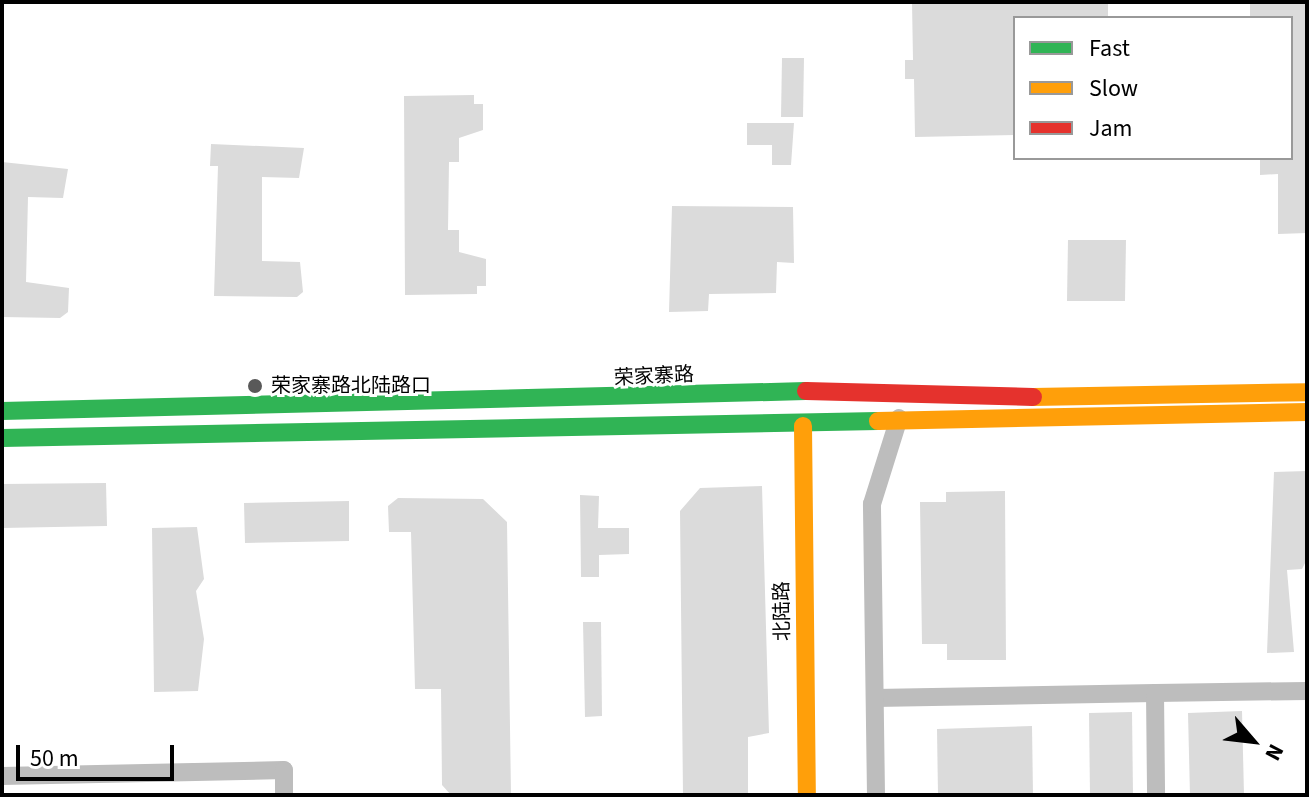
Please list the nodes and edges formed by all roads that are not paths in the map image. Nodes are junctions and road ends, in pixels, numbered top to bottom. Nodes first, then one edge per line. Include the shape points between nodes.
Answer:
1 (1307, 392) edge
2 (2, 411) edge
3 (1307, 412) edge
4 (899, 418) junction
5 (803, 426) junction
6 (2, 438) edge
7 (1307, 691) edge
8 (1155, 693) junction
9 (875, 698) junction
10 (2, 776) edge
11 (284, 795) edge
12 (807, 795) edge
13 (876, 795) edge
14 (1156, 795) edge

1 - 2 street, 荣家寨路 via 905,399 815,391
3 - 4 street
4 - 5 street
4 - 9 street via 872,504
5 - 6 street
5 - 12 street, 北陆路
7 - 8 street
8 - 9 street
8 - 14 street
9 - 13 street
10 - 11 street via 284,770

